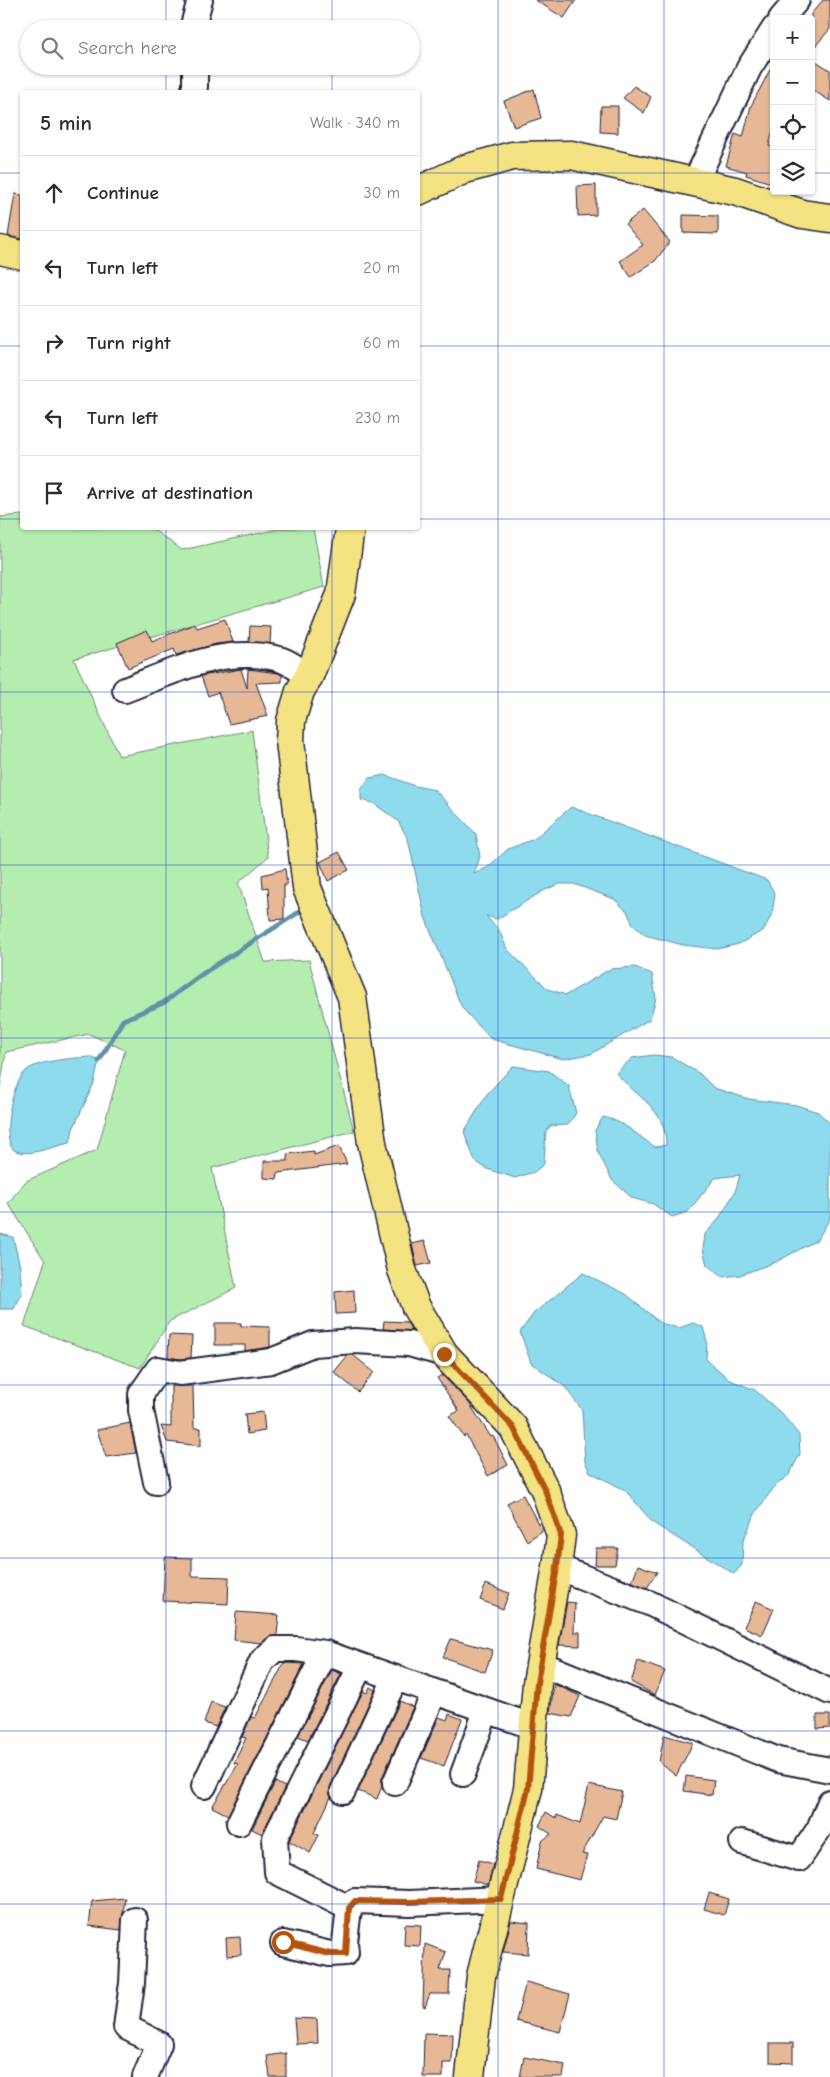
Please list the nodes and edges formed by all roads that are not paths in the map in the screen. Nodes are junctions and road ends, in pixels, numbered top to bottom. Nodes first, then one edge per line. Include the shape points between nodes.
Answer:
1 (200, 0) edge
2 (797, 0) edge
3 (784, 15) edge
4 (194, 20) edge
5 (770, 35) edge
6 (195, 75) edge
7 (194, 90) edge
8 (695, 182) junction
9 (420, 190) edge
10 (830, 218) edge
11 (0, 250) edge
12 (20, 255) edge
13 (350, 530) edge
14 (309, 676) junction
15 (125, 690) dead end
16 (444, 1354) junction
17 (156, 1482) dead end
18 (557, 1567) junction
19 (325, 1653) junction
20 (541, 1664) junction
21 (360, 1667) junction
22 (395, 1679) junction
23 (830, 1692) edge
24 (434, 1693) junction
25 (486, 1711) junction
26 (534, 1727) junction
27 (830, 1770) edge
28 (463, 1774) dead end
29 (395, 1782) dead end
30 (204, 1786) dead end
31 (343, 1791) dead end
32 (830, 1802) edge
33 (239, 1823) dead end
34 (742, 1842) dead end
35 (501, 1899) junction
36 (349, 1908) junction
37 (135, 1920) dead end
38 (283, 1942) dead end
39 (145, 2077) edge
40 (470, 2077) edge

1 - 4 street
2 - 3 street
5 - 8 street via 749,68
6 - 7 street
8 - 9 main road via 571,155 512,156 465,169
8 - 10 main road via 735,191 802,214
11 - 12 main road
13 - 14 main road via 341,594
14 - 15 street via 280,659 244,655 204,660
14 - 16 main road via 300,691 291,721 290,742 307,888 352,997 372,1143 402,1270 416,1307
16 - 17 street via 409,1344 355,1341 313,1344 271,1361 180,1373 158,1369 141,1394 141,1410
16 - 18 main road via 513,1427 545,1490 561,1535
18 - 20 main road
18 - 23 street via 649,1603
19 - 21 street
19 - 30 street via 275,1649 262,1661
19 - 33 street
20 - 26 main road
20 - 27 street via 778,1760
21 - 22 street
21 - 36 street via 275,1838 277,1872
22 - 24 street
22 - 31 street
24 - 25 street
24 - 29 street
25 - 26 street
25 - 28 street
26 - 35 main road via 528,1789
32 - 34 street via 819,1829 799,1859
35 - 36 street via 355,1901
35 - 40 main road via 482,1976
36 - 38 street via 346,1954 330,1954
37 - 39 street via 126,2027 159,2044

